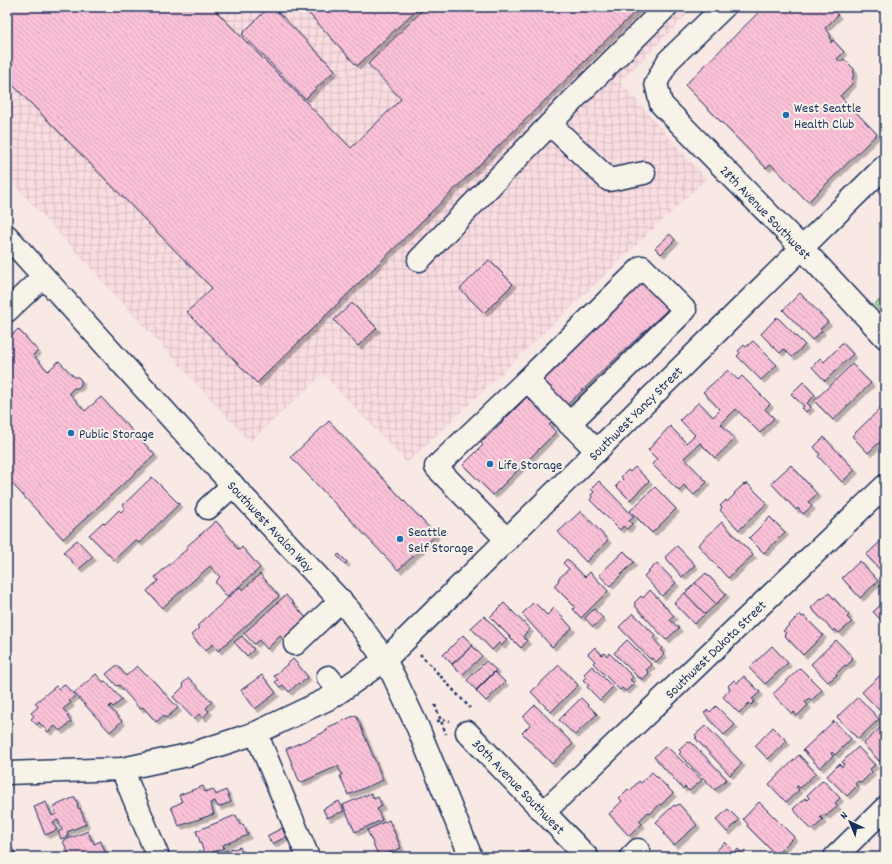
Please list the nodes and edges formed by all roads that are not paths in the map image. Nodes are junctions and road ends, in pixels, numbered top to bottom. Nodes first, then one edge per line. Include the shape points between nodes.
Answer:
1 (666, 7) edge
2 (724, 7) edge
3 (550, 124) junction
4 (885, 166) edge
5 (644, 173) dead end
6 (7, 236) edge
7 (802, 248) junction
8 (419, 260) dead end
9 (43, 277) junction
10 (7, 310) edge
11 (885, 337) edge
12 (526, 380) junction
13 (569, 424) junction
14 (597, 451) junction
15 (232, 485) junction
16 (885, 486) edge
17 (208, 508) dead end
18 (506, 540) junction
19 (340, 600) junction
20 (295, 644) dead end
21 (385, 660) junction
22 (256, 733) junction
23 (458, 736) road end
24 (122, 769) junction
25 (7, 773) edge
26 (885, 808) edge
27 (544, 812) junction
28 (158, 857) edge
29 (308, 857) edge
30 (471, 857) edge
31 (587, 857) edge
32 (835, 857) edge

1 - 3 street
2 - 7 street, 28th Avenue Southwest via 668,61 656,83 661,104
3 - 5 street via 609,180
3 - 8 street
4 - 7 street, Southwest Yancy Street
6 - 9 street, Southwest Avalon Way
7 - 11 street, 28th Avenue Southwest
7 - 14 street, Southwest Yancy Street
9 - 10 street
9 - 15 street, Southwest Avalon Way
12 - 13 street
12 - 13 street via 642,267 685,310
12 - 18 street via 436,468
13 - 14 street
14 - 18 street, Southwest Yancy Street
15 - 17 street
15 - 19 street, Southwest Avalon Way
16 - 27 street, Southwest Dakota Street
18 - 21 street, Southwest Yancy Street
19 - 20 street
19 - 21 street, Southwest Avalon Way
21 - 22 street, Southwest Yancy Street via 334,684 332,696
21 - 30 street, Southwest Avalon Way via 418,728
22 - 24 street, Southwest Yancy Street via 188,754
22 - 29 street
23 - 27 street, 30th Avenue Southwest
24 - 25 street, Southwest Yancy Street
24 - 28 street
26 - 32 street
27 - 31 street, 30th Avenue Southwest

